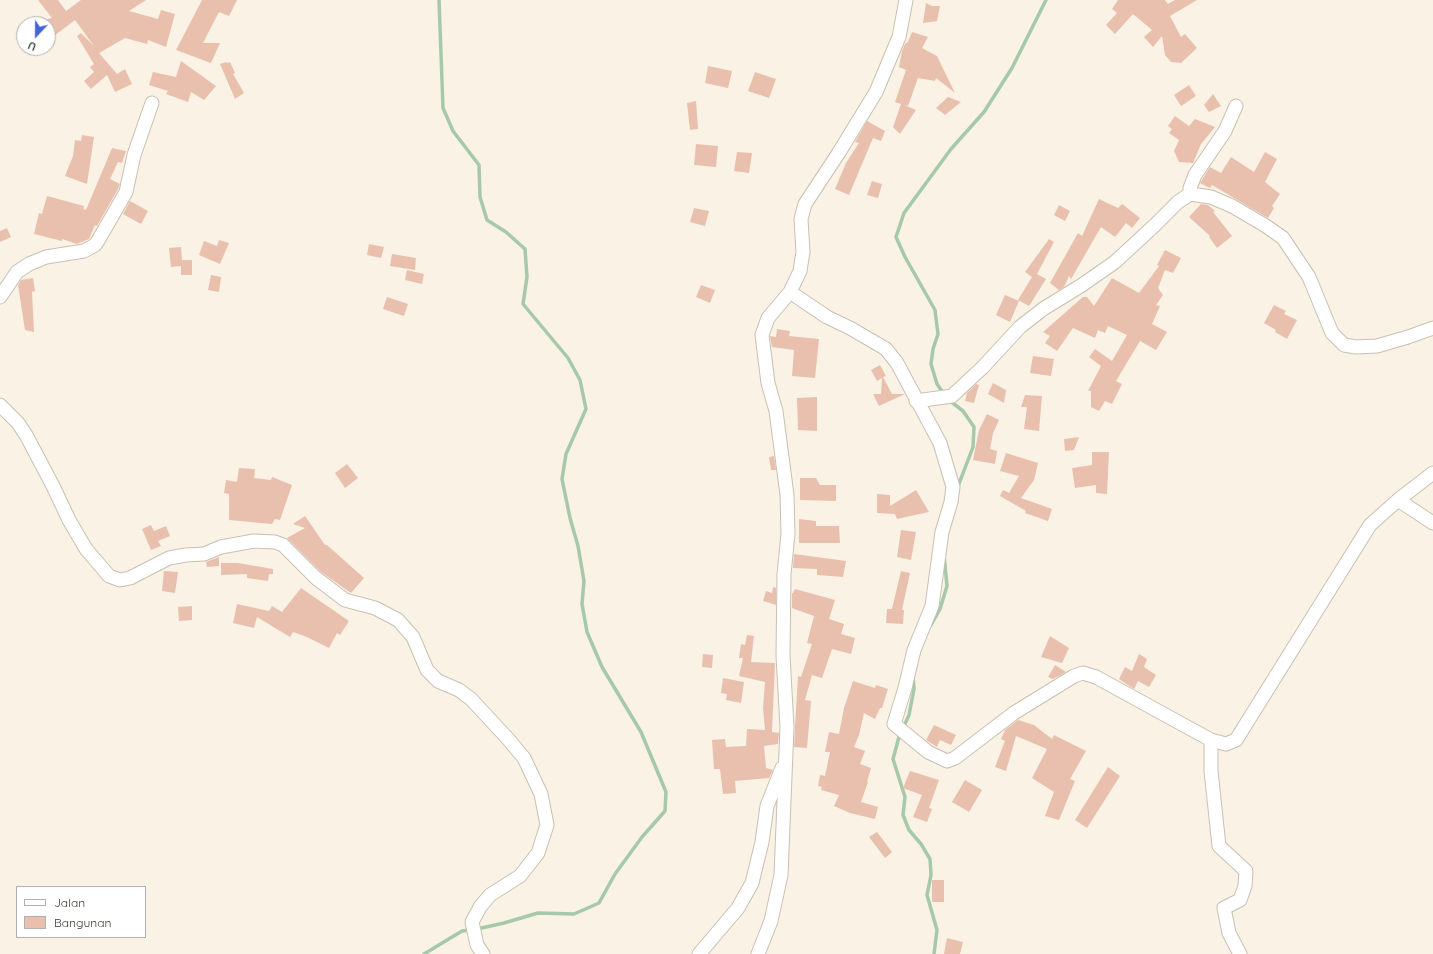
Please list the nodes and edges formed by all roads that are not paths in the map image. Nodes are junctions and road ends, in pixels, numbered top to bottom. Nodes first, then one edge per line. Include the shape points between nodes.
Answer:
1 (906, 0) edge
2 (152, 103) dead end
3 (1236, 106) dead end
4 (1190, 194) junction
5 (790, 292) junction
6 (0, 297) edge
7 (1433, 328) edge
8 (916, 401) junction
9 (0, 405) edge
10 (1433, 473) edge
11 (1398, 500) junction
12 (1433, 523) edge
13 (1211, 740) junction
14 (786, 758) junction
15 (480, 950) edge
16 (699, 954) edge
17 (758, 954) edge
18 (1240, 954) edge

1 - 5 street via 899,37 876,92 805,204 801,219 803,252 800,271
2 - 6 street via 134,155 126,192 95,245 84,251 46,257 30,264 17,272
3 - 4 street via 1225,131 1195,175
4 - 7 street via 1212,197 1232,206 1283,238 1309,277 1332,333 1344,345 1377,346
4 - 8 street via 1178,202 1114,262 1020,327 952,396
5 - 8 street via 827,317 886,349 897,363
5 - 14 street via 768,318 762,335 768,383 776,411 787,495 783,656
8 - 13 street via 940,443 953,487 942,532 932,606 914,650 894,724 928,752 947,760 955,758 1014,713 1083,673 1096,677
9 - 15 street via 26,435 86,549 109,576 120,580 130,578 169,558 186,554 204,554 221,547 254,541 275,542 283,546 316,578 345,600 374,608 398,620 413,636 426,670 438,681 459,690 471,699 524,758 541,794 546,825 538,853 520,876 490,895 472,922
10 - 11 street
11 - 12 street
11 - 13 street via 1370,525 1236,740 1226,744
13 - 18 street via 1210,771 1219,846 1246,871 1245,886 1240,900 1224,908 1229,933
14 - 16 street via 767,806 752,883 738,908
14 - 17 street via 781,875 771,921

